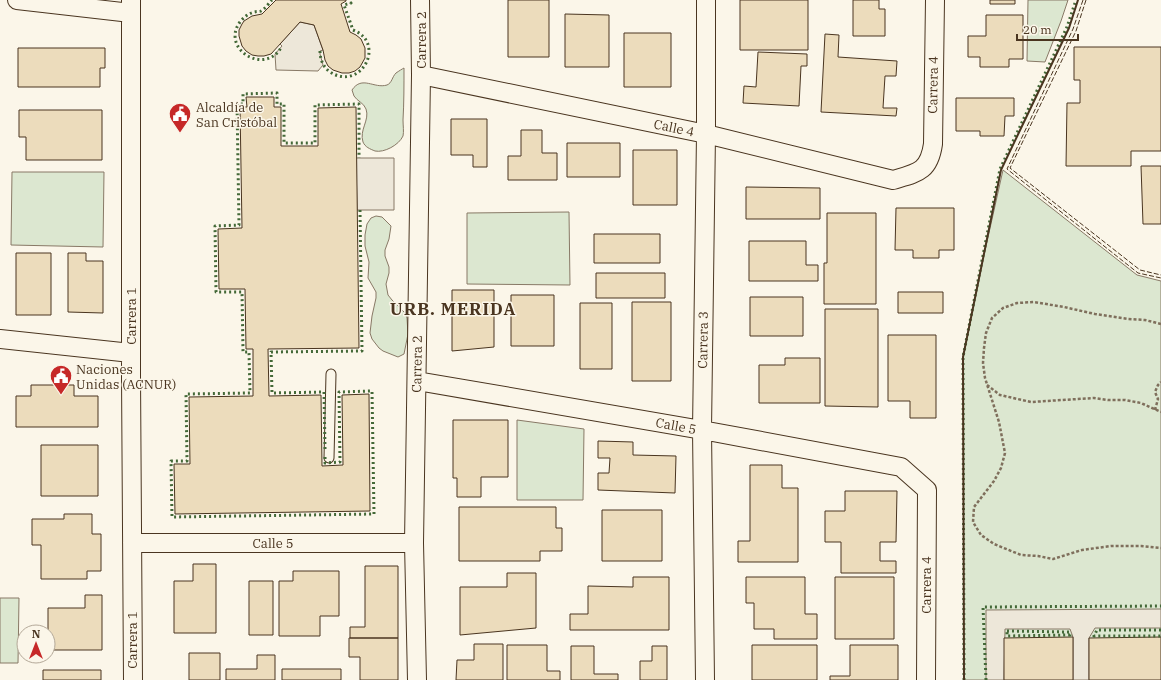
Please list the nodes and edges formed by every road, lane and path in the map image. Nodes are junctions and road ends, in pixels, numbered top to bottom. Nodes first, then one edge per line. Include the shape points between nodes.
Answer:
1 (17, 0) edge
2 (420, 0) edge
3 (706, 0) edge
4 (935, 0) edge
5 (131, 6) edge
6 (421, 76) junction
7 (706, 134) junction
8 (924, 168) joint
9 (1161, 324) edge
10 (0, 339) edge
11 (131, 353) junction
12 (331, 374) dead end
13 (417, 381) junction
14 (1161, 382) edge
15 (987, 385) junction
16 (1154, 410) junction
17 (1161, 412) edge
18 (702, 430) junction
19 (329, 458) dead end
20 (927, 490) joint
21 (132, 543) junction
22 (414, 543) junction
23 (1161, 548) edge
24 (133, 680) edge
25 (417, 680) edge
26 (705, 680) edge
27 (926, 680) edge

1 - 5 street
2 - 6 street, Carrera 2
3 - 7 street, Carrera 3
4 - 8 street, Carrera 4 via 932,144 931,155
5 - 11 street, Carrera 1
6 - 7 street, Calle 4
6 - 13 street, Carrera 2
7 - 8 street, Calle 4 via 893,180
7 - 18 street, Carrera 3
9 - 15 path via 1034,302 1017,303 1003,308 992,318 986,333 983,363
10 - 11 street
11 - 21 street, Carrera 1
12 - 19 lane
13 - 18 street, Calle 5
13 - 22 street, Carrera 2
14 - 16 path via 1155,392 1158,399
15 - 16 path via 1000,395 1031,402 1094,398 1125,400 1141,403
15 - 23 path via 999,422 1005,453 997,475 974,507 973,522 981,535 994,544 1021,555 1053,559 1082,550 1111,546
16 - 17 path
18 - 20 street, Calle 5 via 901,467
18 - 26 street, Carrera 3
20 - 27 street, Carrera 4
21 - 22 street, Calle 5
21 - 24 street, Carrera 1
22 - 25 street, Carrera 2

